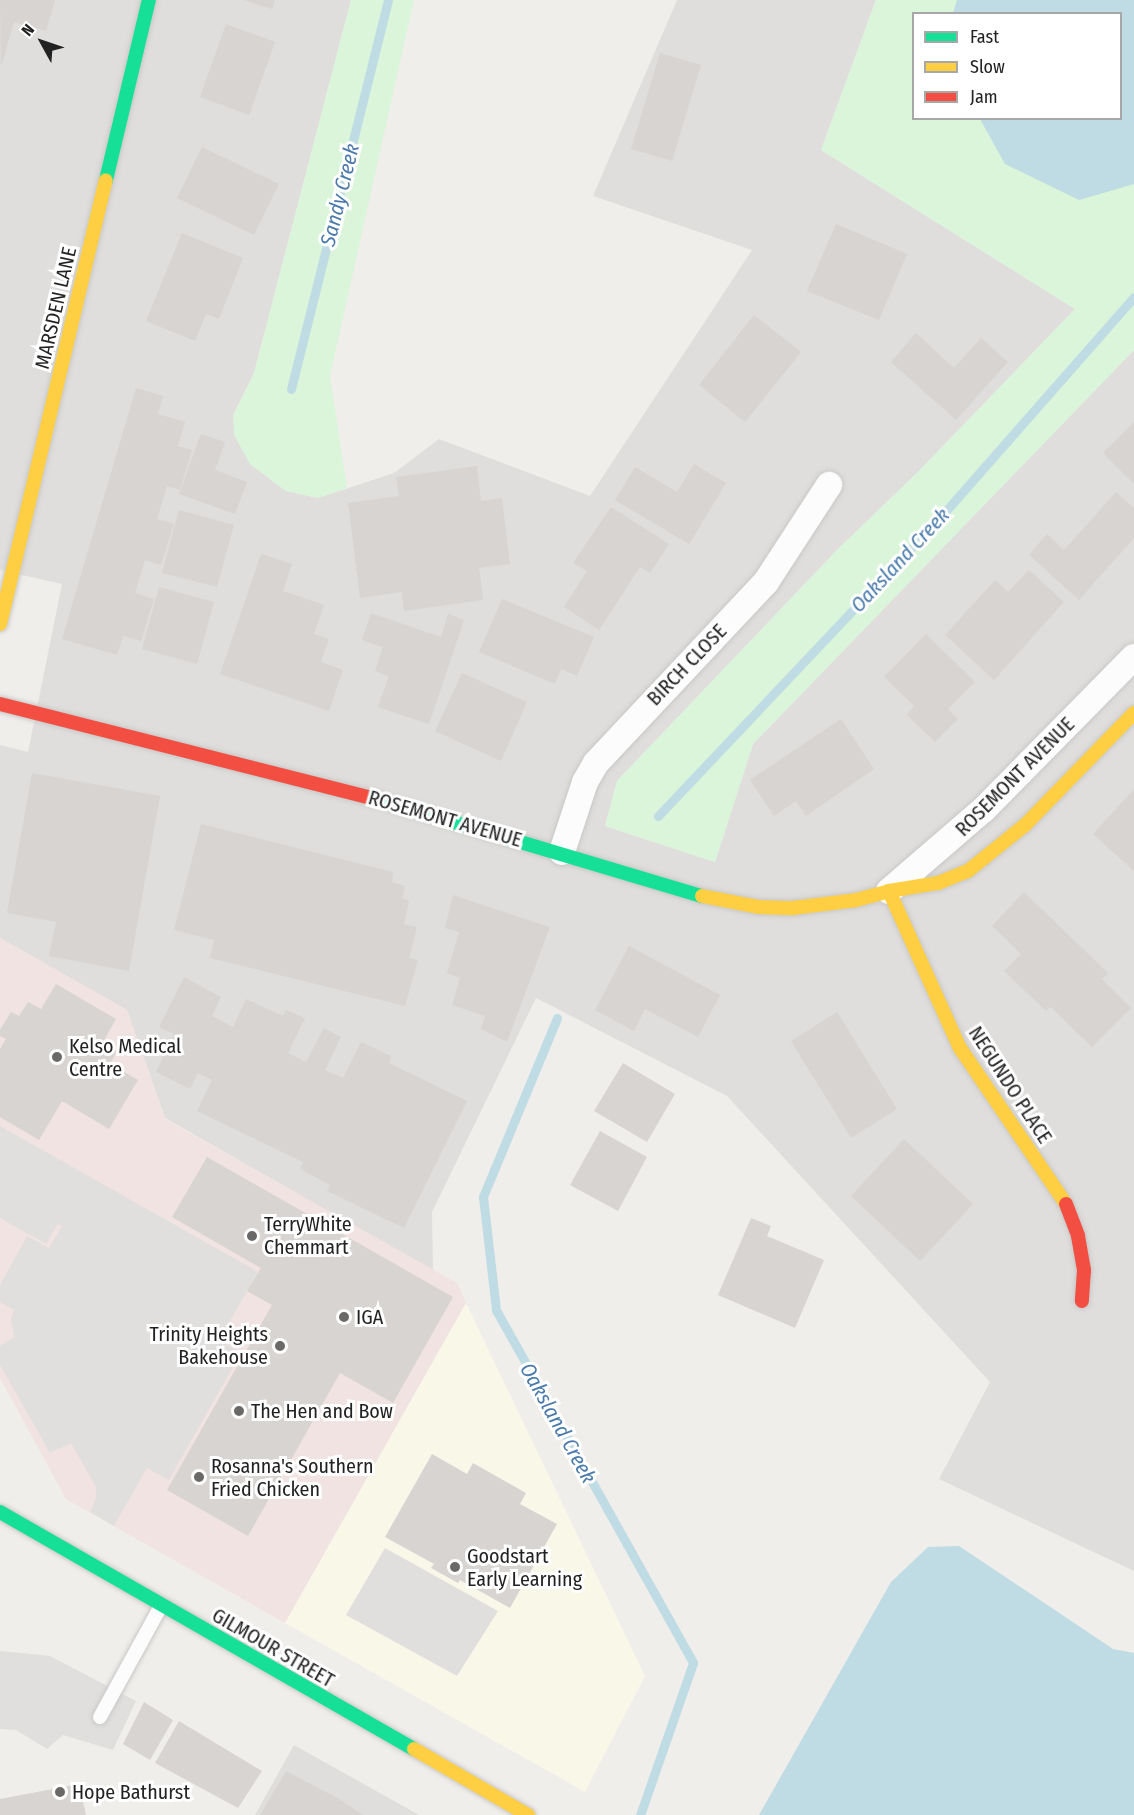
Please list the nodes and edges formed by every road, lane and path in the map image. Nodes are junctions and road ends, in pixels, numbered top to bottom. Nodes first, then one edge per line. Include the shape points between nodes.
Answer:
1 (149, 0) edge
2 (829, 485) dead end
3 (0, 624) edge
4 (1134, 657) edge
5 (0, 704) edge
6 (1134, 713) edge
7 (561, 852) junction
8 (889, 891) junction
9 (1082, 1301) dead end
10 (0, 1512) edge
11 (161, 1606) junction
12 (100, 1717) dead end
13 (528, 1815) edge

1 - 3 street, MARSDEN LANE
2 - 7 street, BIRCH CLOSE via 766,582 596,763 585,782
4 - 8 street, ROSEMONT AVENUE via 982,810
5 - 7 street, ROSEMONT AVENUE via 364,796
6 - 8 street, ROSEMONT AVENUE via 1025,825 968,871 938,883
7 - 8 street, ROSEMONT AVENUE via 693,894 758,907 825,906
8 - 9 street, NEGUNDO PLACE via 960,1048 1066,1204 1078,1236 1084,1270
10 - 11 street, GILMOUR STREET
11 - 12 lane
11 - 13 street, GILMOUR STREET

